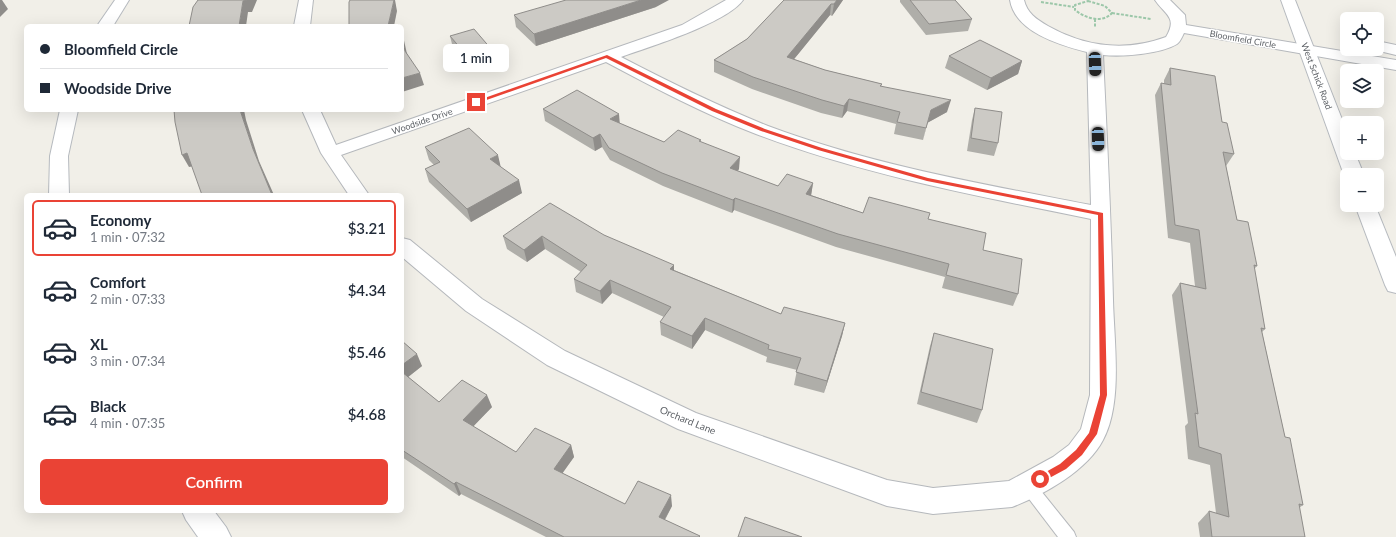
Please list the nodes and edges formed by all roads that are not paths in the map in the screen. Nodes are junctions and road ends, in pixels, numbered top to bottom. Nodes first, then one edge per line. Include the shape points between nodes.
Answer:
1 (122, 0) edge
2 (306, 0) edge
3 (736, 0) edge
4 (1017, 0) edge
5 (1162, 0) edge
6 (1288, 0) edge
7 (1178, 22) junction
8 (106, 24) edge
9 (302, 24) edge
10 (1301, 34) junction
11 (1340, 41) edge
12 (1384, 47) edge
13 (1095, 49) junction
14 (1307, 50) junction
15 (1396, 50) edge
16 (607, 56) junction
17 (1396, 65) edge
18 (69, 112) edge
19 (312, 112) edge
20 (330, 153) junction
21 (1351, 168) edge
22 (59, 193) edge
23 (358, 193) edge
24 (1369, 212) edge
25 (1101, 214) junction
26 (404, 247) edge
27 (1396, 285) edge
28 (1020, 490) junction
29 (198, 513) edge
30 (216, 537) edge
31 (1068, 537) edge

1 - 8 street
2 - 9 street
3 - 16 street, Woodside Drive via 686,28
4 - 13 street via 1024,17 1042,30
5 - 7 street
6 - 10 street, West Schick Road
7 - 10 street, Bloomfield Circle
7 - 13 street via 1172,40 1148,48 1119,51
7 - 14 street, Bloomfield Circle
10 - 11 street, Bloomfield Circle
10 - 14 street, West Schick Road
12 - 15 street
13 - 25 street
14 - 17 street, Bloomfield Circle
14 - 21 street, West Schick Road
16 - 20 street, Woodside Drive
16 - 25 street via 714,110 820,149 927,180
18 - 22 street via 58,156
19 - 20 street
20 - 23 street
24 - 27 street
25 - 28 street via 1103,395 1093,434 1079,453 1063,466
26 - 28 street, Orchard Lane via 474,305 556,358 687,421 887,493 933,501
28 - 31 lane
29 - 30 street

